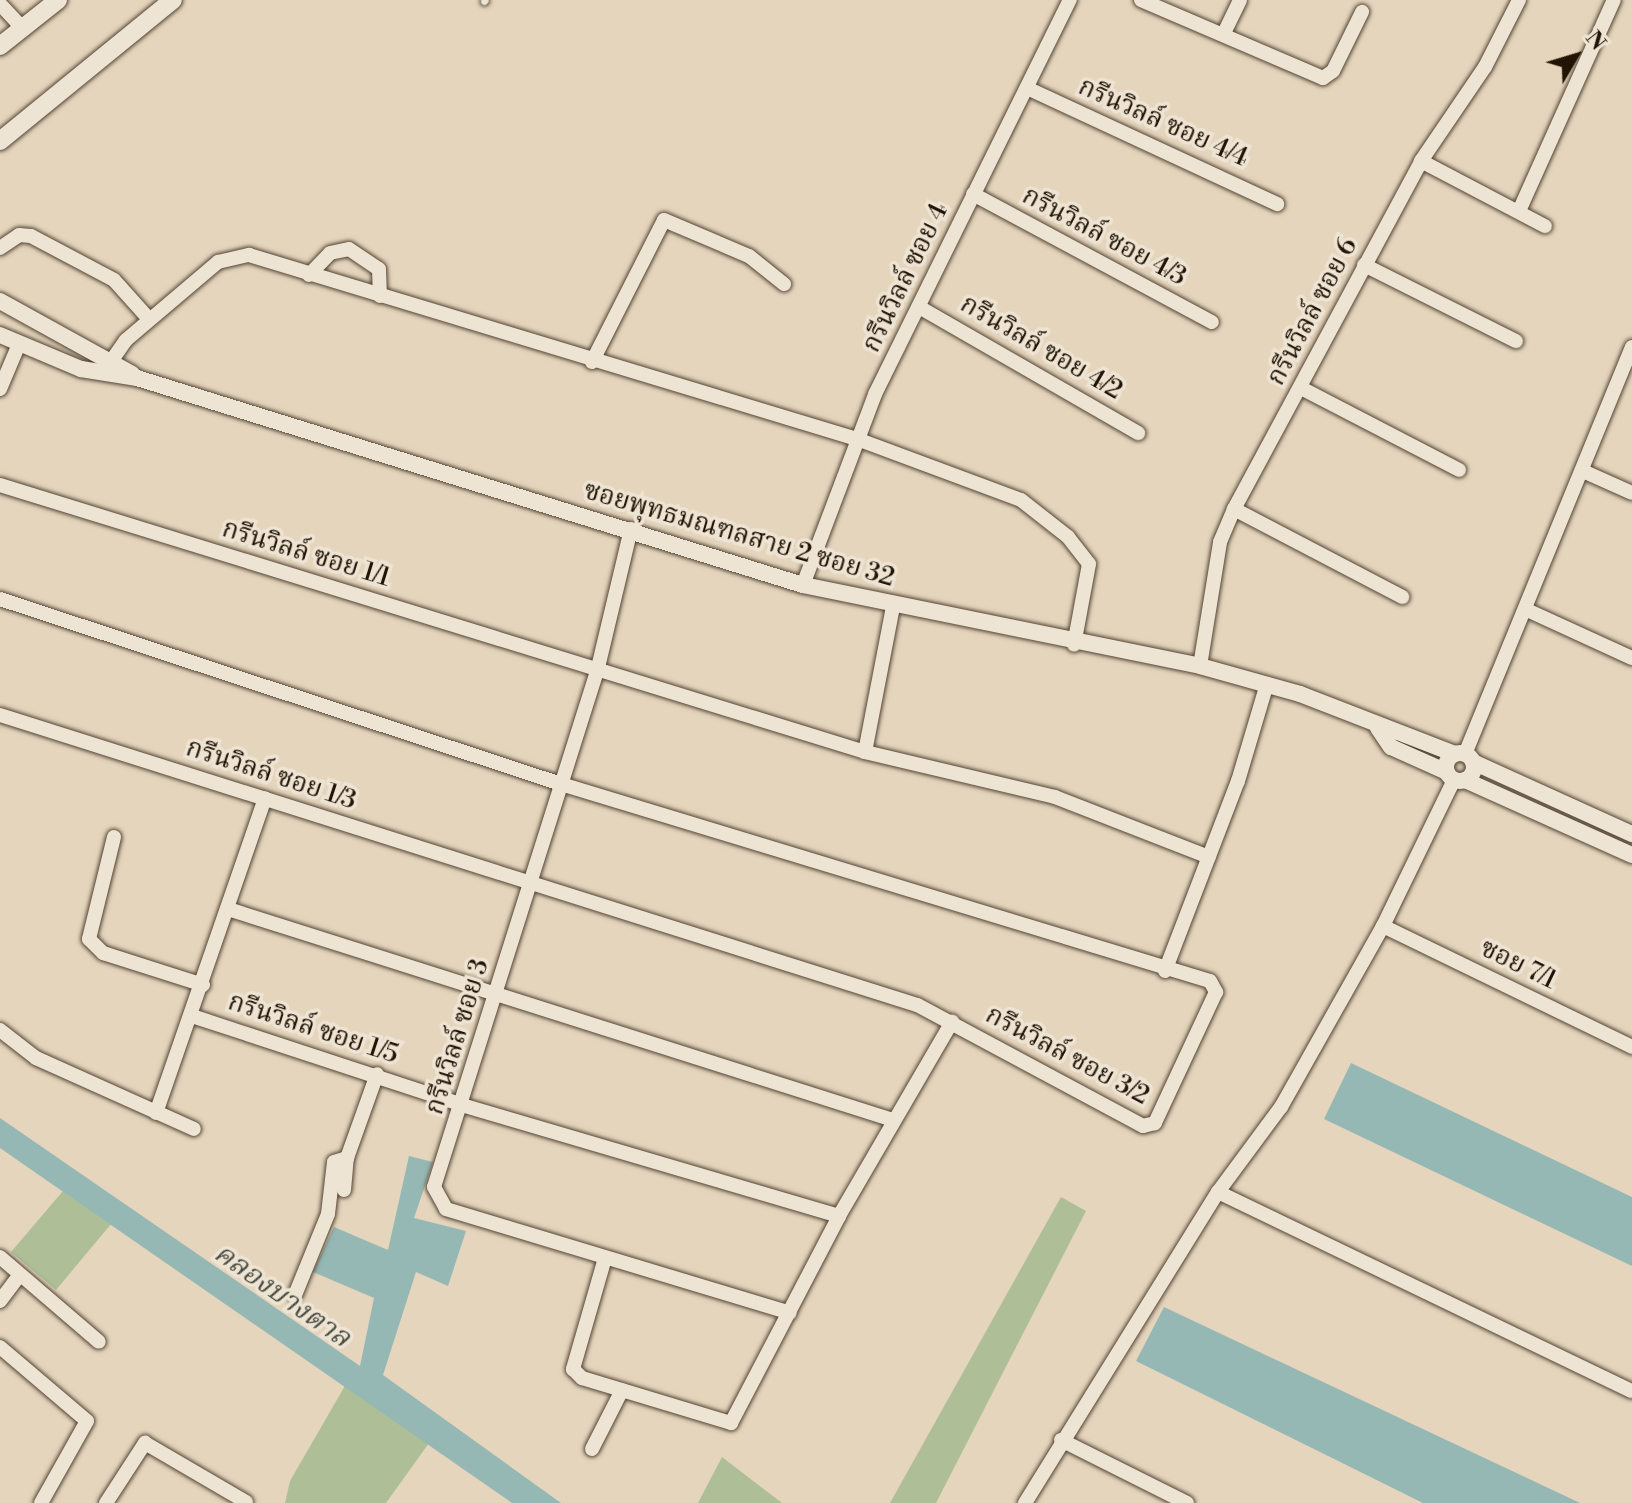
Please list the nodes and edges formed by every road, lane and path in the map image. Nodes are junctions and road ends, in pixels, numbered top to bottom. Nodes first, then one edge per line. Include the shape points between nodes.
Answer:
1 (58, 0) edge
2 (1070, 0) edge
3 (1141, 0) edge
4 (1240, 0) edge
5 (1519, 0) edge
6 (1614, 0) edge
7 (165, 3) edge
8 (0, 4) edge
9 (1362, 12) dead end
10 (22, 28) junction
11 (1225, 31) junction
12 (0, 46) edge
13 (1027, 88) junction
14 (0, 141) edge
15 (1421, 161) junction
16 (973, 194) junction
17 (1277, 204) dead end
18 (1519, 211) junction
19 (1545, 226) dead end
20 (0, 248) edge
21 (1364, 265) junction
22 (309, 275) junction
23 (784, 284) dead end
24 (380, 296) junction
25 (0, 301) edge
26 (919, 307) junction
27 (32, 316) junction
28 (149, 319) junction
29 (1212, 322) dead end
30 (0, 335) edge
31 (1516, 341) dead end
32 (19, 344) junction
33 (1632, 347) edge
34 (112, 360) junction
35 (592, 362) junction
36 (137, 378) junction
37 (1301, 388) junction
38 (0, 389) edge
39 (1138, 433) dead end
40 (857, 439) junction
41 (1459, 470) dead end
42 (1585, 472) junction
43 (0, 485) edge
44 (1632, 493) edge
45 (1234, 509) junction
46 (631, 529) junction
47 (803, 585) junction
48 (1402, 597) dead end
49 (0, 599) edge
50 (893, 606) junction
51 (1527, 610) junction
52 (1074, 645) junction
53 (1632, 658) edge
54 (1200, 666) junction
55 (598, 668) junction
56 (1267, 684) junction
57 (0, 715) edge
58 (1378, 728) junction
59 (865, 752) junction
60 (1464, 756) junction
61 (1455, 777) junction
62 (561, 784) junction
63 (265, 798) junction
64 (1632, 834) edge
65 (114, 837) dead end
66 (1632, 855) edge
67 (1209, 857) junction
68 (527, 882) junction
69 (228, 909) junction
70 (1383, 926) junction
71 (1165, 971) junction
72 (203, 985) junction
73 (497, 997) junction
74 (192, 1016) junction
75 (952, 1022) junction
76 (0, 1030) edge
77 (1632, 1047) edge
78 (377, 1074) junction
79 (465, 1106) junction
80 (156, 1113) junction
81 (893, 1120) junction
82 (194, 1129) dead end
83 (347, 1158) junction
84 (344, 1190) dead end
85 (1218, 1192) junction
86 (839, 1216) junction
87 (0, 1257) edge
88 (605, 1258) junction
89 (19, 1276) junction
90 (295, 1295) dead end
91 (0, 1301) edge
92 (790, 1313) junction
93 (99, 1342) dead end
94 (0, 1347) edge
95 (622, 1390) junction
96 (1632, 1391) edge
97 (1061, 1440) junction
98 (592, 1449) dead end
99 (246, 1502) edge
100 (41, 1503) edge
101 (106, 1503) edge
102 (1025, 1503) edge
103 (1187, 1503) edge

1 - 10 main road
2 - 13 street, กรีนวิลล์ ซอย 4
3 - 11 street
4 - 11 street
5 - 15 street, กรีนวิลล์ ซอย 6 via 1485,67
6 - 18 street
7 - 14 main road
8 - 10 street
9 - 11 street via 1333,71 1323,78
10 - 12 main road
13 - 16 street, กรีนวิลล์ ซอย 4
13 - 17 street, กรีนวิลล์ ซอย 4/4
15 - 18 street
15 - 21 street, กรีนวิลล์ ซอย 6
16 - 26 street, กรีนวิลล์ ซอย 4
16 - 29 street, กรีนวิลล์ ซอย 4/3
18 - 19 street
20 - 28 street via 19,235 31,236 114,280
21 - 31 street
21 - 37 street, กรีนวิลล์ ซอย 6
22 - 24 street
22 - 24 street via 330,253 349,249 379,269
22 - 28 street via 235,254
23 - 35 street via 749,256 664,220
24 - 35 street
25 - 27 street, ซอยพุทธมณฑลสาย 2 ซอย 32
26 - 39 street, กรีนวิลล์ ซอย 4/2
26 - 40 street, กรีนวิลล์ ซอย 4
27 - 32 street
27 - 34 street, ซอยพุทธมณฑลสาย 2 ซอย 32
28 - 34 street
30 - 32 street, ซอยพุทธมณฑลสาย 2 ซอย 32
32 - 36 street, ซอยพุทธมณฑลสาย 2 ซอย 32 via 81,369
32 - 38 street
33 - 42 street
34 - 36 street, ซอยพุทธมณฑลสาย 2 ซอย 32
35 - 40 street
36 - 46 street, ซอยพุทธมณฑลสาย 2 ซอย 32
37 - 41 street
37 - 45 street, กรีนวิลล์ ซอย 6
40 - 47 street, กรีนวิลล์ ซอย 4
40 - 52 street via 1021,500 1068,537 1089,564
42 - 44 street
42 - 51 street
43 - 55 street, กรีนวิลล์ ซอย 1/1
45 - 48 street
45 - 54 street, กรีนวิลล์ ซอย 6 via 1220,542
46 - 47 street, ซอยพุทธมณฑลสาย 2 ซอย 32
46 - 55 street, กรีนวิลล์ ซอย 3
47 - 50 street, ซอยพุทธมณฑลสาย 2 ซอย 32
49 - 62 street, กรีนวิลล์ ซอย 3/2
50 - 52 street, ซอยพุทธมณฑลสาย 2 ซอย 32
50 - 59 street
51 - 53 street
51 - 60 street
52 - 54 street, ซอยพุทธมณฑลสาย 2 ซอย 32
54 - 56 street, ซอยพุทธมณฑลสาย 2 ซอย 32
55 - 59 street, กรีนวิลล์ ซอย 1/1
55 - 62 street, กรีนวิลล์ ซอย 3
56 - 58 street, ซอยพุทธมณฑลสาย 2 ซอย 32
56 - 67 street
57 - 63 street, กรีนวิลล์ ซอย 1/3
58 - 60 street, ซอยพุทธมณฑลสาย 2 ซอย 32 via 1400,729
58 - 61 street, ซอยพุทธมณฑลสาย 2 ซอย 32 via 1391,747
59 - 67 street, กรีนวิลล์ ซอย 1/1 via 1055,797
60 - 61 street
60 - 61 street
60 - 64 street, ซอยพุทธมณฑลสาย 2 ซอย 32
61 - 66 street, ซอยพุทธมณฑลสาย 2 ซอย 32
61 - 70 street
62 - 68 street, กรีนวิลล์ ซอย 3
62 - 71 street, กรีนวิลล์ ซอย 3/2
63 - 68 street, กรีนวิลล์ ซอย 1/3
63 - 69 street
65 - 72 street via 89,939 103,953
67 - 71 street
68 - 73 street, กรีนวิลล์ ซอย 3
68 - 75 street, กรีนวิลล์ ซอย 3/2
69 - 72 street
69 - 73 street
70 - 77 street, ซอย 7/1
70 - 85 street via 1281,1107
71 - 75 street, กรีนวิลล์ ซอย 3/2 via 1210,981 1216,992 1148,1127
72 - 74 street
73 - 79 street, กรีนวิลล์ ซอย 3
73 - 81 street
74 - 78 street, กรีนวิลล์ ซอย 1/5
74 - 80 street
75 - 81 street
76 - 80 street via 36,1058
78 - 79 street, กรีนวิลล์ ซอย 1/5
78 - 83 street
79 - 86 street, กรีนวิลล์ ซอย 1/5
79 - 88 street, กรีนวิลล์ ซอย 3 via 434,1187 438,1202
80 - 82 street
81 - 86 street
83 - 84 street
83 - 90 street via 334,1162 328,1214
85 - 96 street
85 - 97 street
86 - 92 street
87 - 89 street
88 - 92 street, กรีนวิลล์ ซอย 3
88 - 95 street via 571,1365 582,1378
89 - 91 street
89 - 93 street
92 - 95 street via 731,1423
94 - 100 street via 87,1421
95 - 98 street
97 - 102 street
97 - 103 street
99 - 101 street via 141,1445

